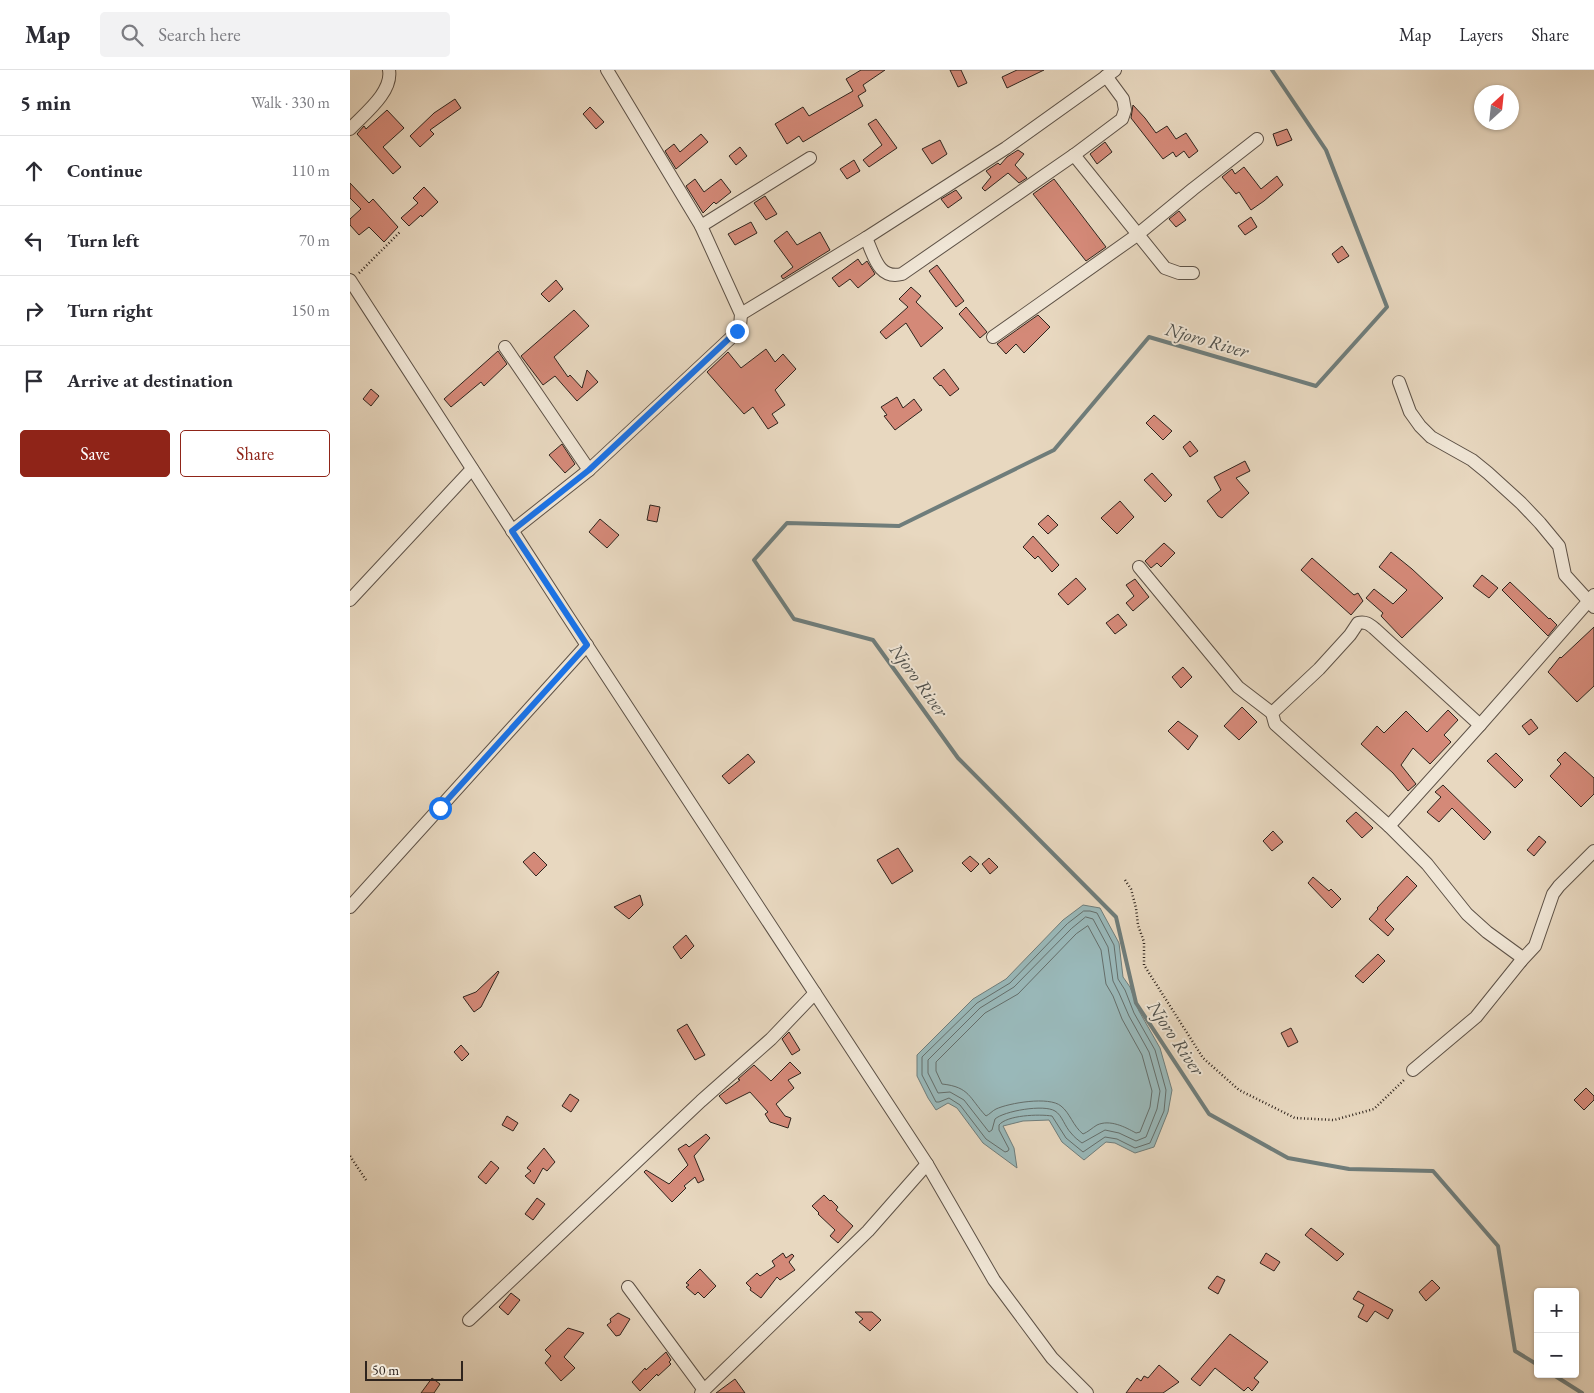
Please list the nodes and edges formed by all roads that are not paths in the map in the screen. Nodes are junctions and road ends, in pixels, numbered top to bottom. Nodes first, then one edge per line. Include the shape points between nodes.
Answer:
1 (388, 70) edge
2 (607, 70) edge
3 (1111, 73) edge
4 (350, 129) edge
5 (1257, 138) dead end
6 (1074, 155) junction
7 (810, 158) dead end
8 (701, 226) junction
9 (1137, 235) junction
10 (866, 238) junction
11 (1193, 273) dead end
12 (350, 280) edge
13 (741, 314) junction
14 (993, 337) dead end
15 (505, 347) dead end
16 (1399, 382) dead end
17 (472, 469) junction
18 (589, 470) junction
19 (512, 531) junction
20 (1138, 568) dead end
21 (350, 600) edge
22 (1592, 601) edge
23 (587, 645) junction
24 (1272, 713) junction
25 (1480, 725) junction
26 (1389, 826) junction
27 (1594, 851) edge
28 (350, 907) edge
29 (1521, 961) junction
30 (815, 993) junction
31 (1413, 1070) road end
32 (927, 1164) junction
33 (628, 1287) dead end
34 (469, 1320) dead end
35 (702, 1392) edge
36 (1087, 1393) edge

1 - 4 street via 390,77 381,95
2 - 8 street
3 - 6 street via 1123,99 1124,115
3 - 10 street via 1006,148
5 - 9 street
6 - 9 street
6 - 10 street via 902,274 886,274 878,266
7 - 8 street
8 - 13 street
9 - 11 street via 1165,268
9 - 14 street
10 - 13 street
12 - 17 street
13 - 18 street via 740,327 735,334
15 - 18 street
16 - 22 street via 1410,412 1420,426 1431,437 1472,460 1522,503 1559,546 1564,575
17 - 19 street
17 - 21 street
18 - 19 street
19 - 23 street
20 - 24 street via 1238,687
22 - 25 street
23 - 28 street
23 - 30 street
24 - 25 street via 1362,622 1370,624
24 - 26 street via 1275,724
25 - 26 street
26 - 29 street via 1427,864 1467,914 1520,956
27 - 29 street via 1553,894 1535,946
29 - 31 street via 1476,1017
30 - 32 street
30 - 34 street via 771,1039
32 - 35 street via 868,1231
32 - 36 street via 994,1280 1052,1358
33 - 35 street

